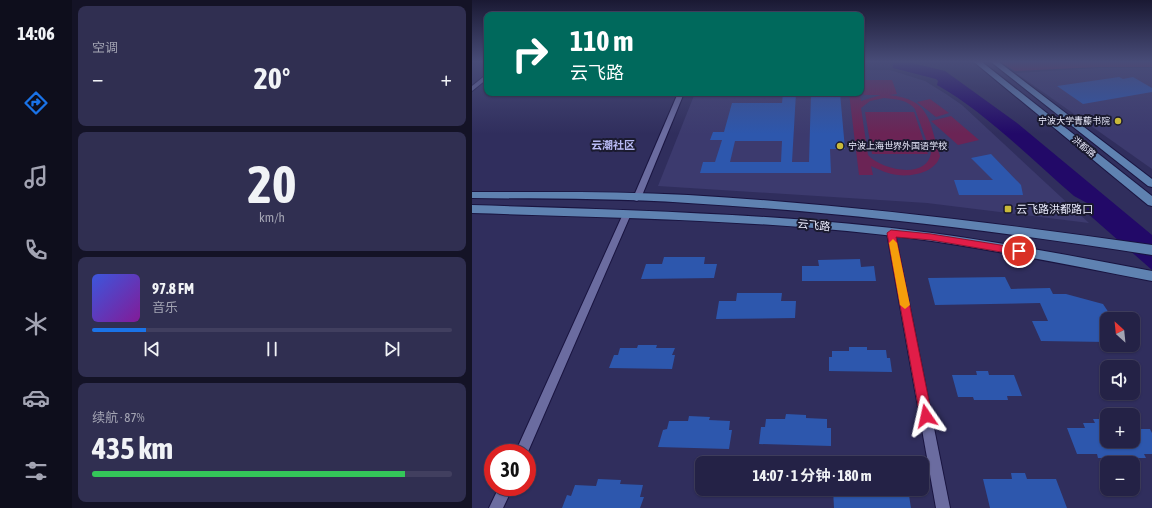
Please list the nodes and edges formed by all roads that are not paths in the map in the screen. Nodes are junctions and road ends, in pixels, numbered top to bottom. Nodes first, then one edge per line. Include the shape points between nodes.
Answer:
1 (1007, 86) edge
2 (1025, 86) edge
3 (680, 96) edge
4 (1152, 184) edge
5 (472, 195) edge
6 (637, 198) junction
7 (1152, 202) edge
8 (472, 209) edge
9 (627, 214) junction
10 (891, 233) junction
11 (1152, 250) edge
12 (1147, 274) edge
13 (525, 444) edge
14 (502, 496) edge
15 (496, 508) edge
16 (943, 508) edge

1 - 7 main road, 洪都路
2 - 4 main road, 洪都路
3 - 6 street
5 - 6 main road, 云飞路
6 - 11 main road, 云飞路 via 762,205 965,223
8 - 9 main road, 云飞路
9 - 10 main road, 云飞路 via 772,221
9 - 13 street
10 - 12 main road, 云飞路 via 1026,252
10 - 16 street
14 - 15 street

